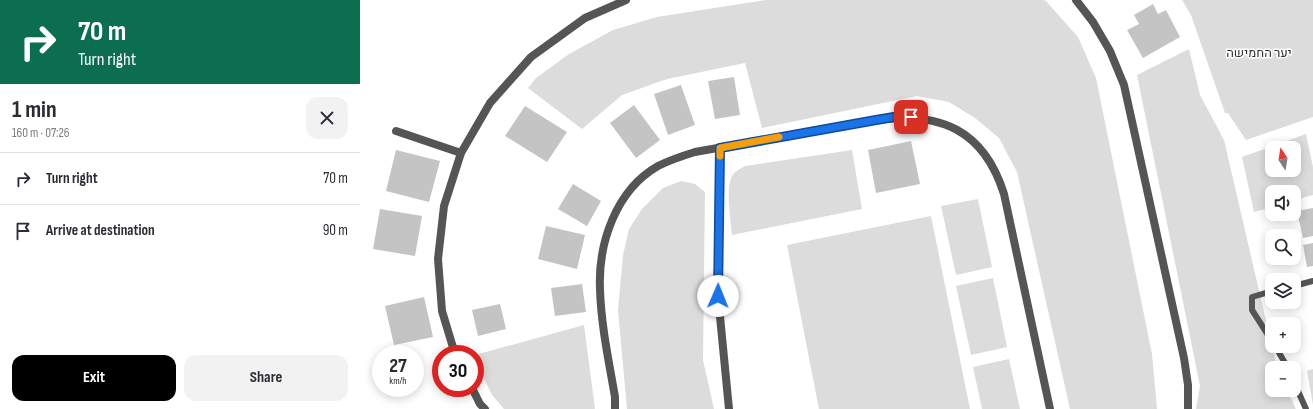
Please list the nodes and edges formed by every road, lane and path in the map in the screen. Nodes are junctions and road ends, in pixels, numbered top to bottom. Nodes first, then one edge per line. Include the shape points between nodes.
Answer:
1 (626, 0) edge
2 (1076, 0) edge
3 (396, 131) dead end
4 (720, 148) junction
5 (461, 153) junction
6 (1313, 280) edge
7 (1301, 284) edge
8 (1265, 293) edge
9 (1265, 330) edge
10 (452, 345) edge
11 (476, 397) edge
12 (1301, 397) edge
13 (485, 409) edge
14 (614, 409) edge
15 (729, 409) edge
16 (1050, 409) edge
17 (1188, 409) edge
18 (1306, 409) edge

1 - 5 street via 585,18 531,57 490,103
2 - 17 street via 1110,51 1124,85 1184,358
3 - 5 street
4 - 14 street via 675,158 657,167 628,192 610,225 600,266 600,288 601,311 615,397
4 - 15 street via 718,296
4 - 16 street via 894,117 928,119 950,127 970,139 991,162 1004,194
5 - 10 street via 444,206 438,259 442,312
6 - 7 lane
8 - 9 lane via 1252,297 1252,310
11 - 13 street
12 - 18 lane

